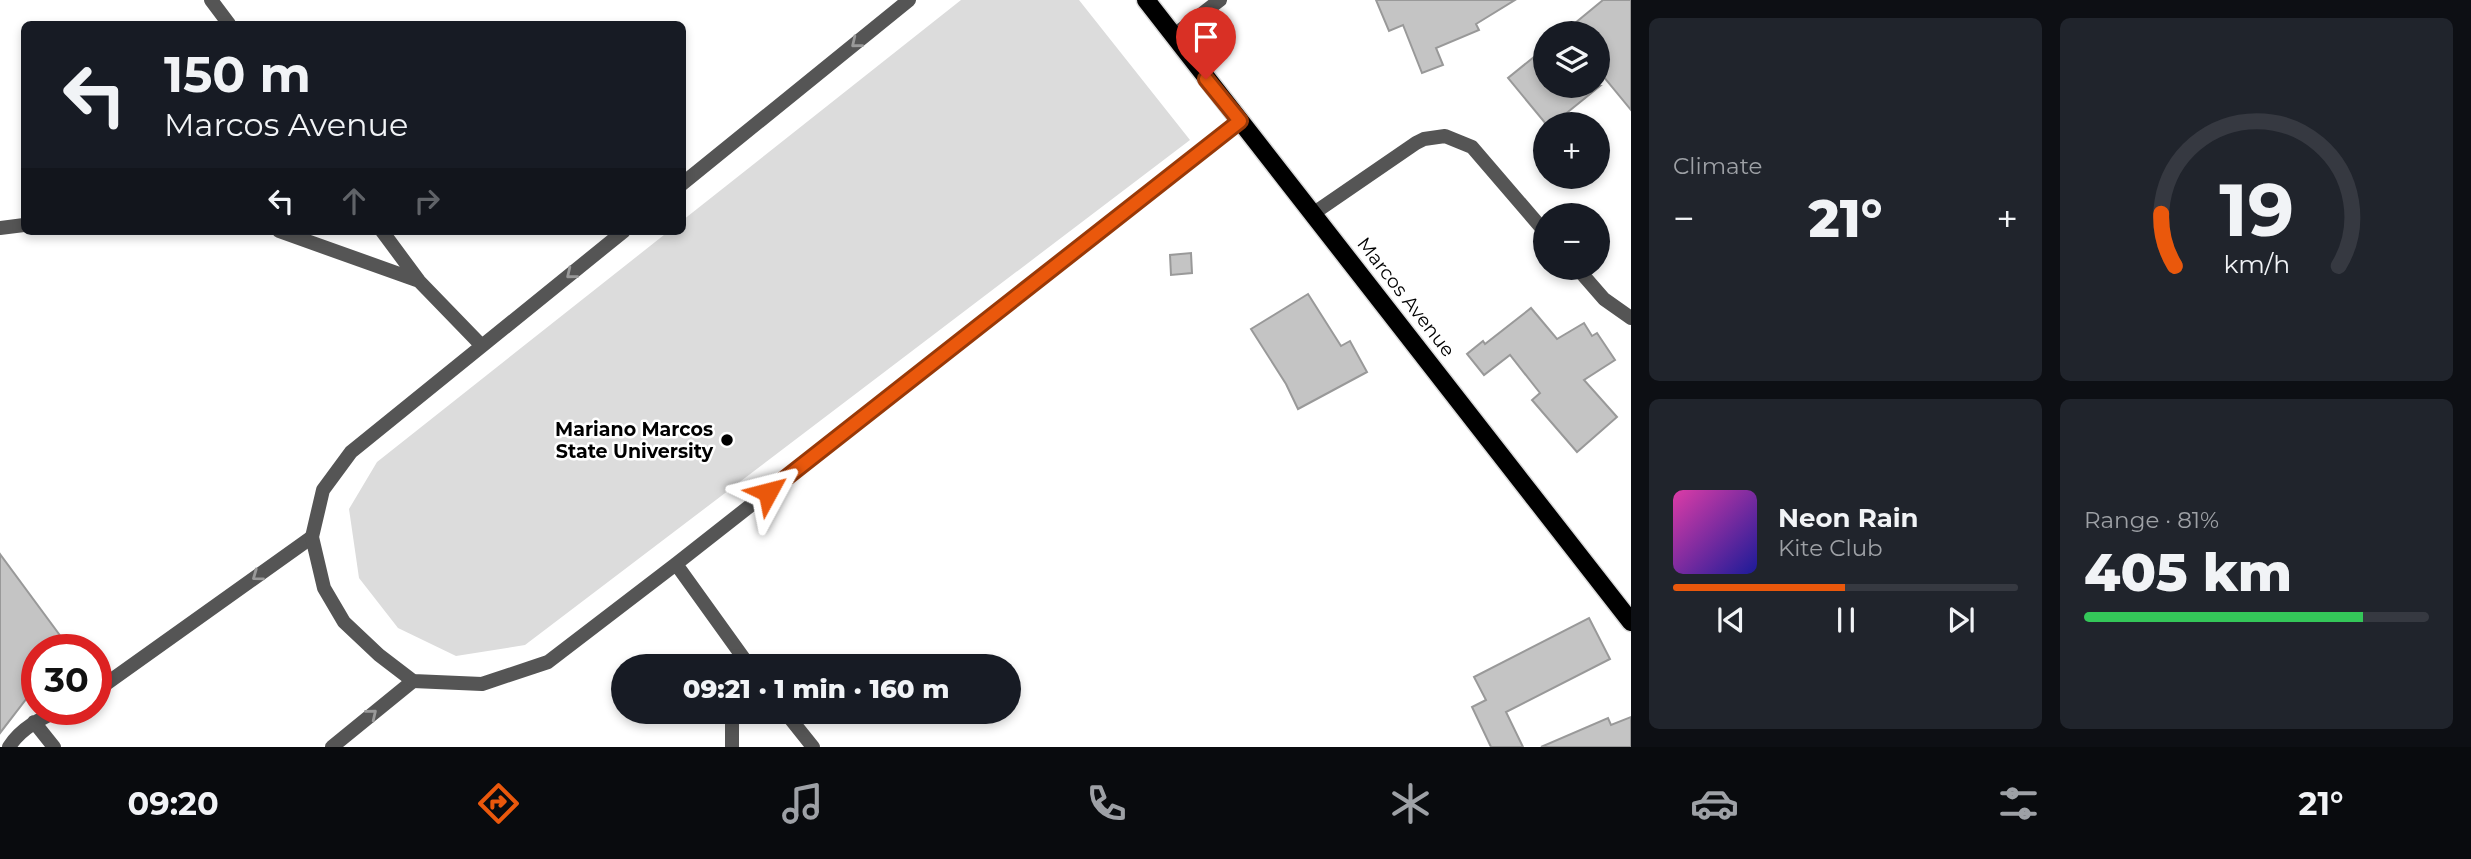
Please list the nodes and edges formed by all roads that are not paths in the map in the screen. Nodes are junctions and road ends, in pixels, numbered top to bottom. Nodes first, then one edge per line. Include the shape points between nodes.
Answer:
1 (211, 0) edge
2 (909, 0) edge
3 (1146, 0) edge
4 (1220, 0) edge
5 (227, 21) edge
6 (1173, 36) junction
7 (1240, 121) junction
8 (686, 181) edge
9 (1314, 213) junction
10 (1533, 218) edge
11 (21, 225) edge
12 (0, 228) edge
13 (290, 235) edge
14 (385, 235) edge
15 (619, 235) edge
16 (1587, 280) edge
17 (419, 281) junction
18 (1631, 318) edge
19 (482, 346) junction
20 (312, 537) junction
21 (676, 564) junction
22 (1631, 622) edge
23 (733, 645) junction
24 (733, 654) edge
25 (740, 654) edge
26 (112, 680) edge
27 (413, 681) junction
28 (732, 724) edge
29 (795, 724) edge
30 (30, 725) edge
31 (36, 725) edge
32 (9, 747) edge
33 (54, 747) edge
34 (331, 747) edge
35 (732, 747) edge
36 (813, 747) edge

1 - 5 street
2 -> 8 street
3 - 6 main road, Marcos Avenue
4 - 6 street
6 - 7 main road, Marcos Avenue
7 - 9 main road, Marcos Avenue
7 - 21 street
9 - 10 street via 1416,143 1445,136 1472,147
9 - 22 main road, Marcos Avenue
11 - 12 street
13 - 17 street
14 - 17 street
15 -> 19 street
16 - 18 street
17 - 19 street
19 - 20 street via 351,452 323,491
20 -> 26 street
20 - 27 street via 324,587 344,622
21 - 23 street
21 - 27 street via 548,662 482,684
23 - 24 street
23 - 25 street
34 -> 27 street
28 - 35 street
29 - 36 street
30 - 32 street
31 - 33 street

